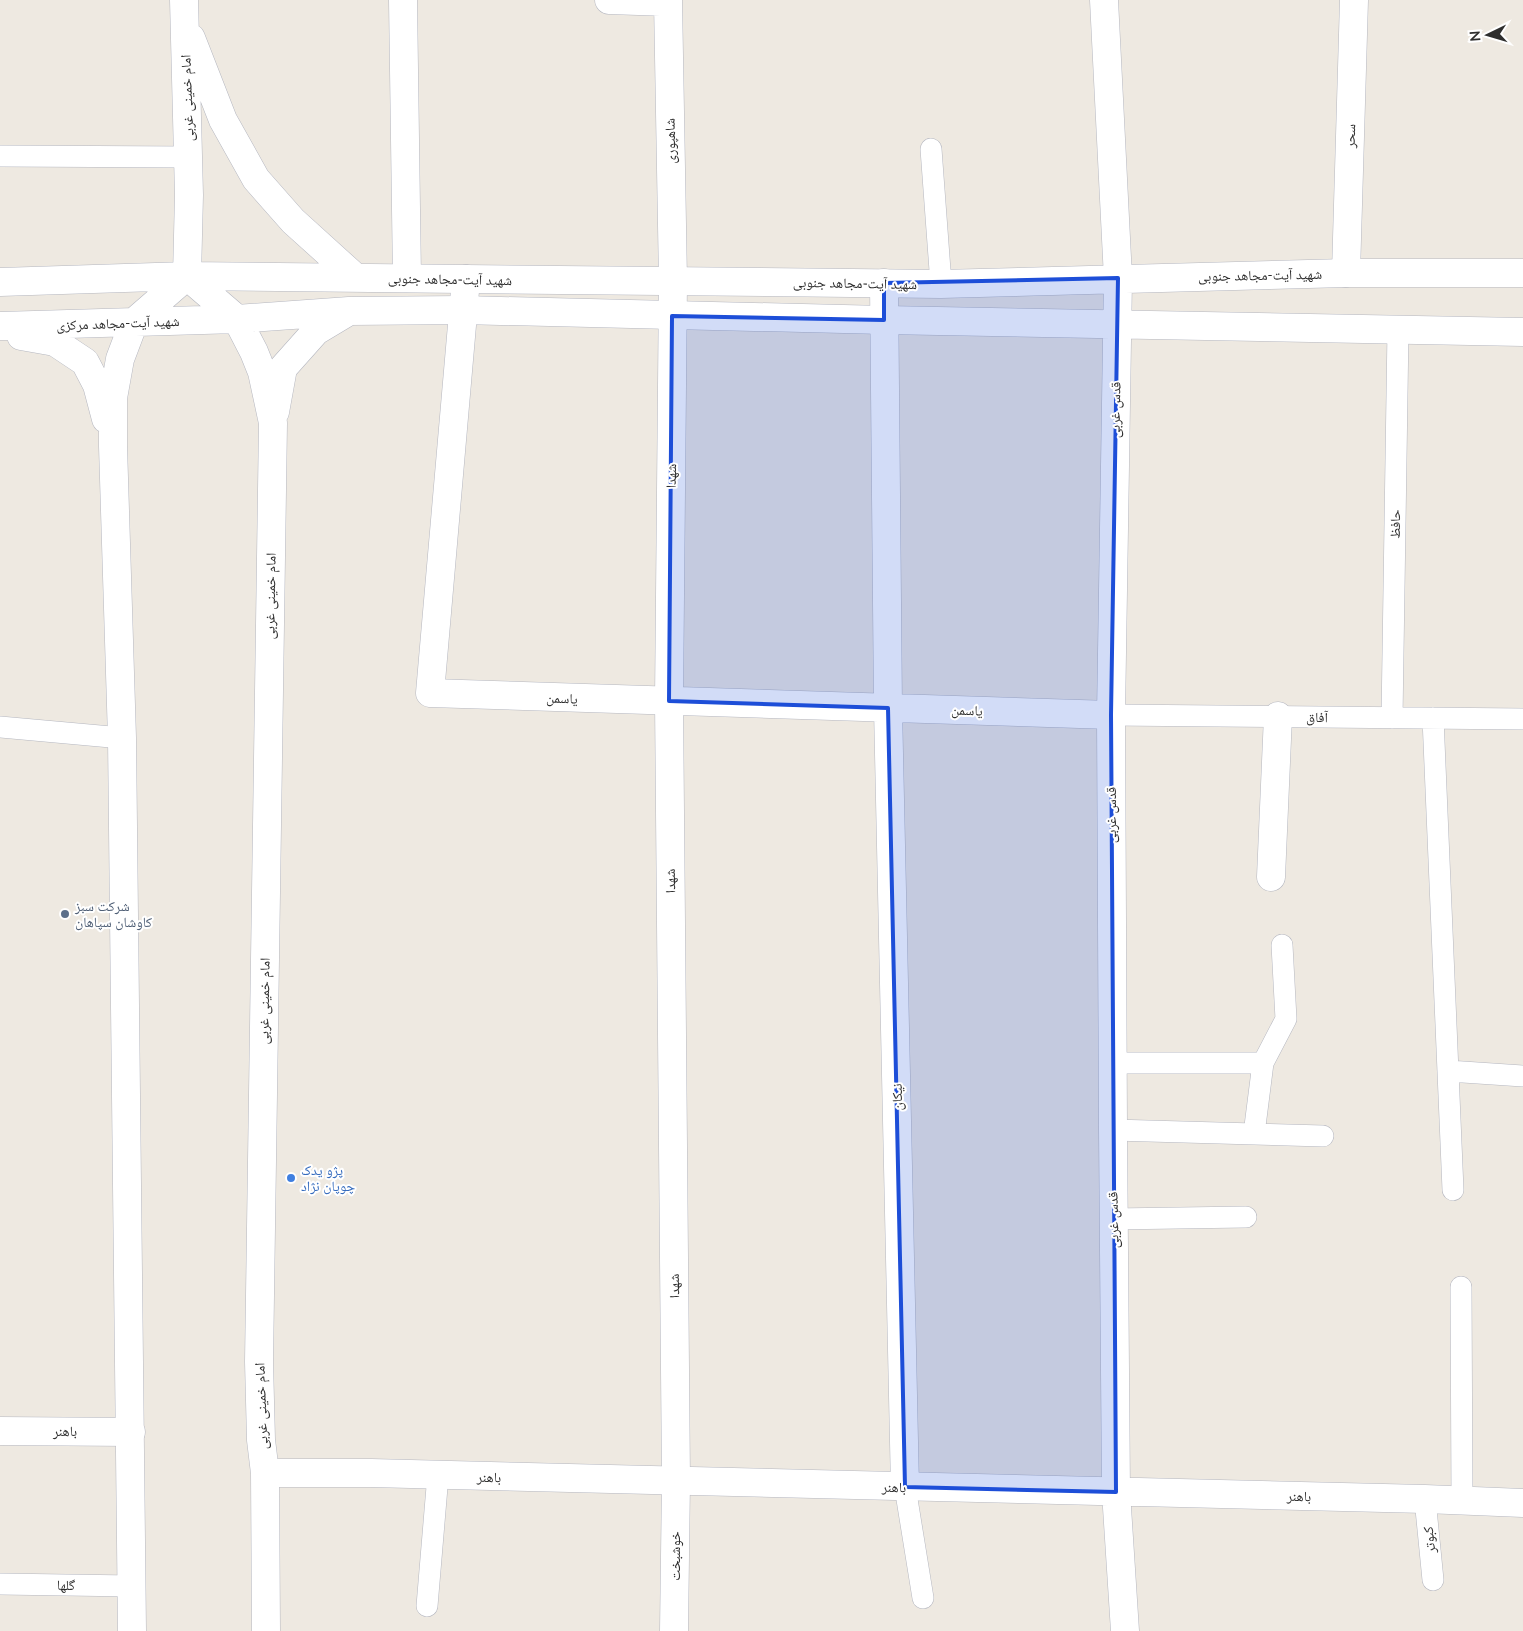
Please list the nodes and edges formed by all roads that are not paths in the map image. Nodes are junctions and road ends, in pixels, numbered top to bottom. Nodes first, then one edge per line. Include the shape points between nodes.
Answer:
1 (403, 0) edge
2 (609, 0) edge
3 (1104, 0) edge
4 (1354, 0) edge
5 (668, 1) edge
6 (184, 10) edge
7 (931, 149) dead end
8 (0, 156) edge
9 (188, 157) junction
10 (1346, 272) junction
11 (1523, 273) edge
12 (187, 276) junction
13 (356, 278) junction
14 (407, 278) junction
15 (1118, 278) junction
16 (466, 279) junction
17 (673, 281) junction
18 (0, 282) edge
19 (884, 283) junction
20 (941, 284) junction
21 (462, 310) junction
22 (349, 311) junction
23 (672, 316) junction
24 (237, 319) junction
25 (884, 320) junction
26 (134, 322) junction
27 (1116, 325) junction
28 (0, 326) edge
29 (1398, 330) junction
30 (0, 332) edge
31 (1523, 332) edge
32 (273, 423) junction
33 (113, 446) junction
34 (669, 701) junction
35 (888, 708) junction
36 (1111, 715) junction
37 (1278, 716) junction
38 (1392, 718) junction
39 (1433, 718) junction
40 (1523, 719) edge
41 (0, 727) edge
42 (122, 738) junction
43 (1271, 877) dead end
44 (1282, 945) dead end
45 (1113, 1063) junction
46 (1263, 1063) junction
47 (1448, 1071) junction
48 (1523, 1076) edge
49 (1112, 1130) junction
50 (1254, 1134) junction
51 (1323, 1136) dead end
52 (1453, 1190) dead end
53 (1246, 1217) dead end
54 (1113, 1219) junction
55 (1460, 1287) dead end
56 (0, 1431) edge
57 (131, 1432) junction
58 (265, 1473) junction
59 (438, 1476) junction
60 (676, 1481) junction
61 (905, 1487) junction
62 (1116, 1492) junction
63 (1425, 1499) junction
64 (1462, 1501) junction
65 (1523, 1503) edge
66 (1433, 1580) dead end
67 (0, 1584) edge
68 (132, 1586) junction
69 (923, 1598) dead end
70 (427, 1606) dead end
71 (132, 1631) edge
72 (266, 1631) edge
73 (674, 1631) edge
74 (1125, 1631) edge

1 - 14 street
2 - 5 street
3 - 15 street, قدس غربی
4 - 10 street, سحر
5 - 17 street, شاهپوری
6 - 9 street, امام خمینی غربی
6 - 13 street via 223,120 256,179 293,220
7 - 20 lane
8 - 9 lane
9 - 12 street, امام خمینی غربی
10 - 11 street, شهید آیت-مجاهد جنوبی
10 - 15 street, شهید آیت-مجاهد جنوبی
12 - 13 street, شهید آیت-مجاهد جنوبی
12 - 18 street
12 - 24 street
12 - 26 street
13 - 14 street, شهید آیت-مجاهد جنوبی
14 - 16 street, شهید آیت-مجاهد جنوبی
15 - 20 street, شهید آیت-مجاهد جنوبی
15 - 27 street, قدس غربی
16 - 17 street, شهید آیت-مجاهد جنوبی
16 - 21 street, یاسمن
17 - 19 street, شهید آیت-مجاهد جنوبی
17 - 23 street, شهدا
19 - 20 street, شهید آیت-مجاهد جنوبی
19 - 25 street, نیکان
21 - 22 street
21 - 23 street
21 - 34 street, یاسمن via 430,694
22 - 24 street
22 - 32 street via 316,331 283,368
23 - 25 street
23 - 34 street, شهدا
24 - 26 street, شهید آیت-مجاهد مرکزی
24 - 32 street, امام خمینی غربی via 262,372
25 - 27 street
25 - 35 street, نیکان
26 - 28 street, شهید آیت-مجاهد مرکزی
26 - 33 street via 120,359 114,398
27 - 29 street
27 - 36 street, قدس غربی
29 - 31 street
29 - 38 lane, حافظ
30 - 33 street via 55,342 85,362 97,385
32 - 58 street, امام خمینی غربی via 258,1362
33 - 42 street
34 - 35 street, یاسمن
34 - 60 street, شهدا
35 - 36 street, یاسمن
35 - 61 street, نیکان
36 - 37 lane, آفاق
36 - 45 street, قدس غربی
37 - 38 lane, آفاق
37 - 43 street
38 - 39 lane, آفاق
39 - 40 lane, آفاق
39 - 47 lane
41 - 42 lane
42 - 57 street
44 - 46 lane via 1286,1019
45 - 46 lane
45 - 49 street, قدس غربی
46 - 50 lane
47 - 48 lane
47 - 52 lane
49 - 50 lane
49 - 54 street, قدس غربی
50 - 51 lane
53 - 54 lane
54 - 62 street, قدس غربی
55 - 64 lane
56 - 57 street, باهنر
57 - 68 street
58 - 59 street, باهنر
58 - 72 street, امام خمینی غربی
59 - 60 street, باهنر
59 - 70 lane
60 - 61 street, باهنر
60 - 73 street, خوشبخت
61 - 62 street, باهنر
61 - 69 lane
62 - 63 street, باهنر
62 - 74 street, قدس غربی
63 - 64 street, باهنر
63 - 66 lane, کبوتر
64 - 65 street, باهنر
67 - 68 lane, گلها
68 - 71 street

